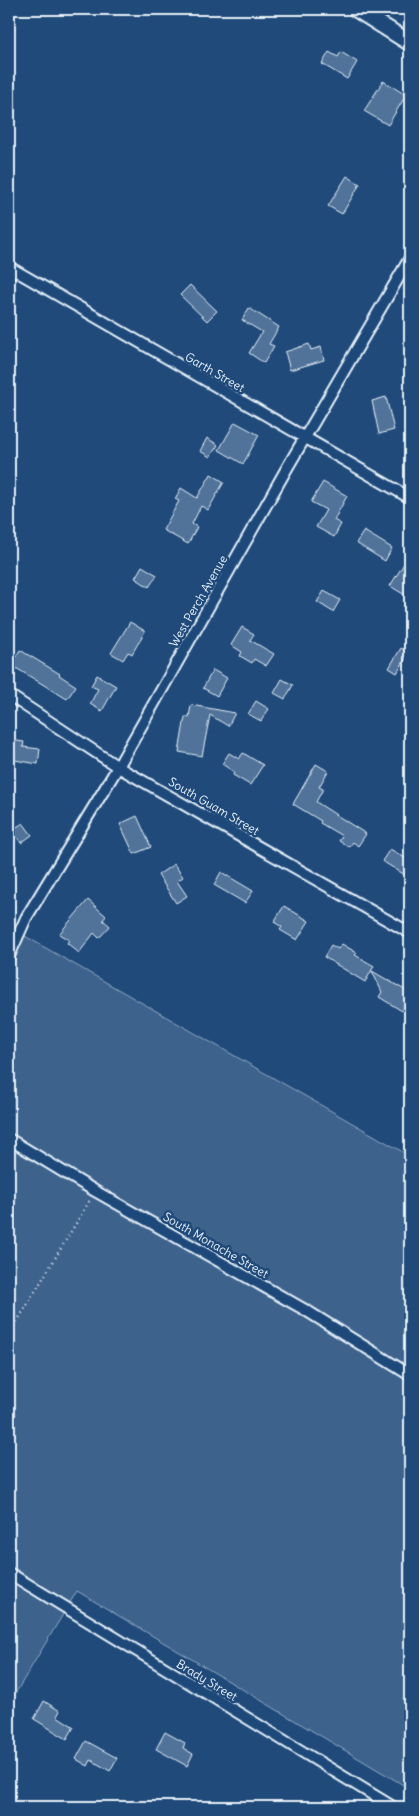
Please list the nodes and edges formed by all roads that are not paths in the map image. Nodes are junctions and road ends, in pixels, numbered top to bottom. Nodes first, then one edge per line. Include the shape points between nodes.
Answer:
1 (356, 9) edge
2 (410, 43) edge
3 (410, 258) edge
4 (9, 267) edge
5 (305, 438) junction
6 (410, 498) edge
7 (9, 695) edge
8 (118, 766) junction
9 (410, 933) edge
10 (9, 956) edge
11 (9, 1139) edge
12 (410, 1375) edge
13 (9, 1573) edge
14 (393, 1807) edge

1 - 2 street
3 - 5 street, West Perch Avenue
4 - 5 street, Garth Street
5 - 6 street, Garth Street
5 - 8 street, West Perch Avenue
7 - 8 street, South Guam Street
8 - 9 street, South Guam Street
8 - 10 street, West Perch Avenue via 26,918
11 - 12 street, South Monache Street via 307,1311
13 - 14 street, Brady Street

